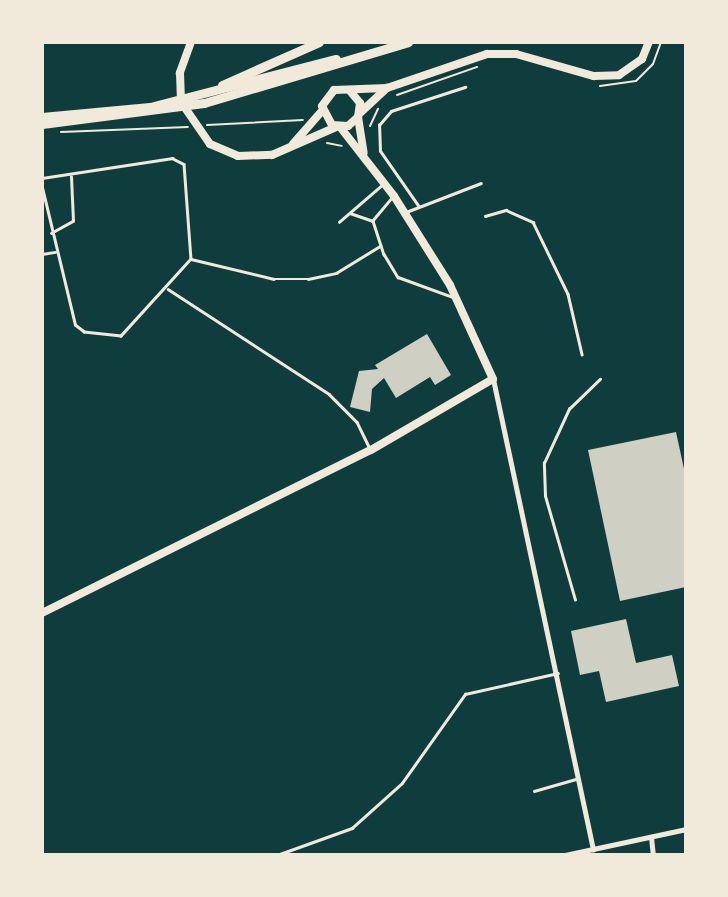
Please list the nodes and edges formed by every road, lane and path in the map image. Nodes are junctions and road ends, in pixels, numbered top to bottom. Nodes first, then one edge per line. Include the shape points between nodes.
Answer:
1 (191, 42) edge
2 (319, 42) edge
3 (391, 42) edge
4 (408, 42) edge
5 (649, 42) edge
6 (466, 87) dead end
7 (387, 88) junction
8 (350, 91) junction
9 (209, 92) junction
10 (323, 111) junction
11 (359, 115) junction
12 (42, 117) edge
13 (42, 124) edge
14 (338, 127) junction
15 (289, 149) junction
16 (364, 153) junction
17 (71, 177) junction
18 (42, 178) edge
19 (385, 183) junction
20 (481, 183) dead end
21 (42, 188) edge
22 (394, 196) junction
23 (419, 207) junction
24 (349, 213) junction
25 (405, 213) junction
26 (485, 216) dead end
27 (373, 221) junction
28 (339, 222) dead end
29 (50, 233) junction
30 (380, 246) junction
31 (55, 251) junction
32 (42, 254) edge
33 (191, 259) junction
34 (167, 289) junction
35 (456, 298) junction
36 (582, 354) dead end
37 (493, 379) junction
38 (600, 379) dead end
39 (371, 450) junction
40 (575, 600) dead end
41 (42, 613) edge
42 (558, 673) junction
43 (579, 778) junction
44 (534, 791) dead end
45 (686, 829) edge
46 (651, 837) junction
47 (593, 849) junction
48 (576, 854) edge
49 (277, 855) edge
50 (565, 855) edge
51 (653, 855) edge

1 - 15 main road via 180,73 188,120 224,151 253,157
2 - 9 main road via 255,66
3 - 9 main road
4 - 13 main road via 204,103
5 - 7 main road via 642,59 619,75 594,76 516,54 487,54
6 - 23 lane via 391,111 379,125 380,151
7 - 8 main road
7 - 11 main road
8 - 10 main road via 330,93
8 - 11 main road
9 - 12 main road via 149,107
10 - 14 main road
10 - 15 main road
11 - 14 main road
11 - 16 main road
14 - 15 main road
14 - 16 main road
16 - 19 main road
17 - 18 lane
17 - 29 lane via 74,221
17 - 33 lane via 179,159 187,177
19 - 22 main road
19 - 24 lane
20 - 23 lane
21 - 29 lane
22 - 25 main road
22 - 27 lane
23 - 25 lane
24 - 27 lane
24 - 28 lane
25 - 35 main road
26 - 36 lane via 506,210 533,222 568,294
27 - 30 lane
29 - 31 lane
30 - 33 lane via 336,273 308,279 274,279
30 - 35 lane via 398,276
31 - 32 lane
31 - 34 lane via 68,310 84,332 121,336
33 - 34 lane
34 - 39 lane via 330,394 357,422
35 - 37 main road
37 - 39 main road
37 - 42 street
38 - 40 lane via 569,409 544,463 545,496
39 - 41 main road
42 - 43 street
42 - 49 lane via 465,694 402,783 352,828
43 - 44 lane
43 - 47 street
45 - 46 street
46 - 47 street
46 - 51 street
47 - 48 street
48 - 50 street

